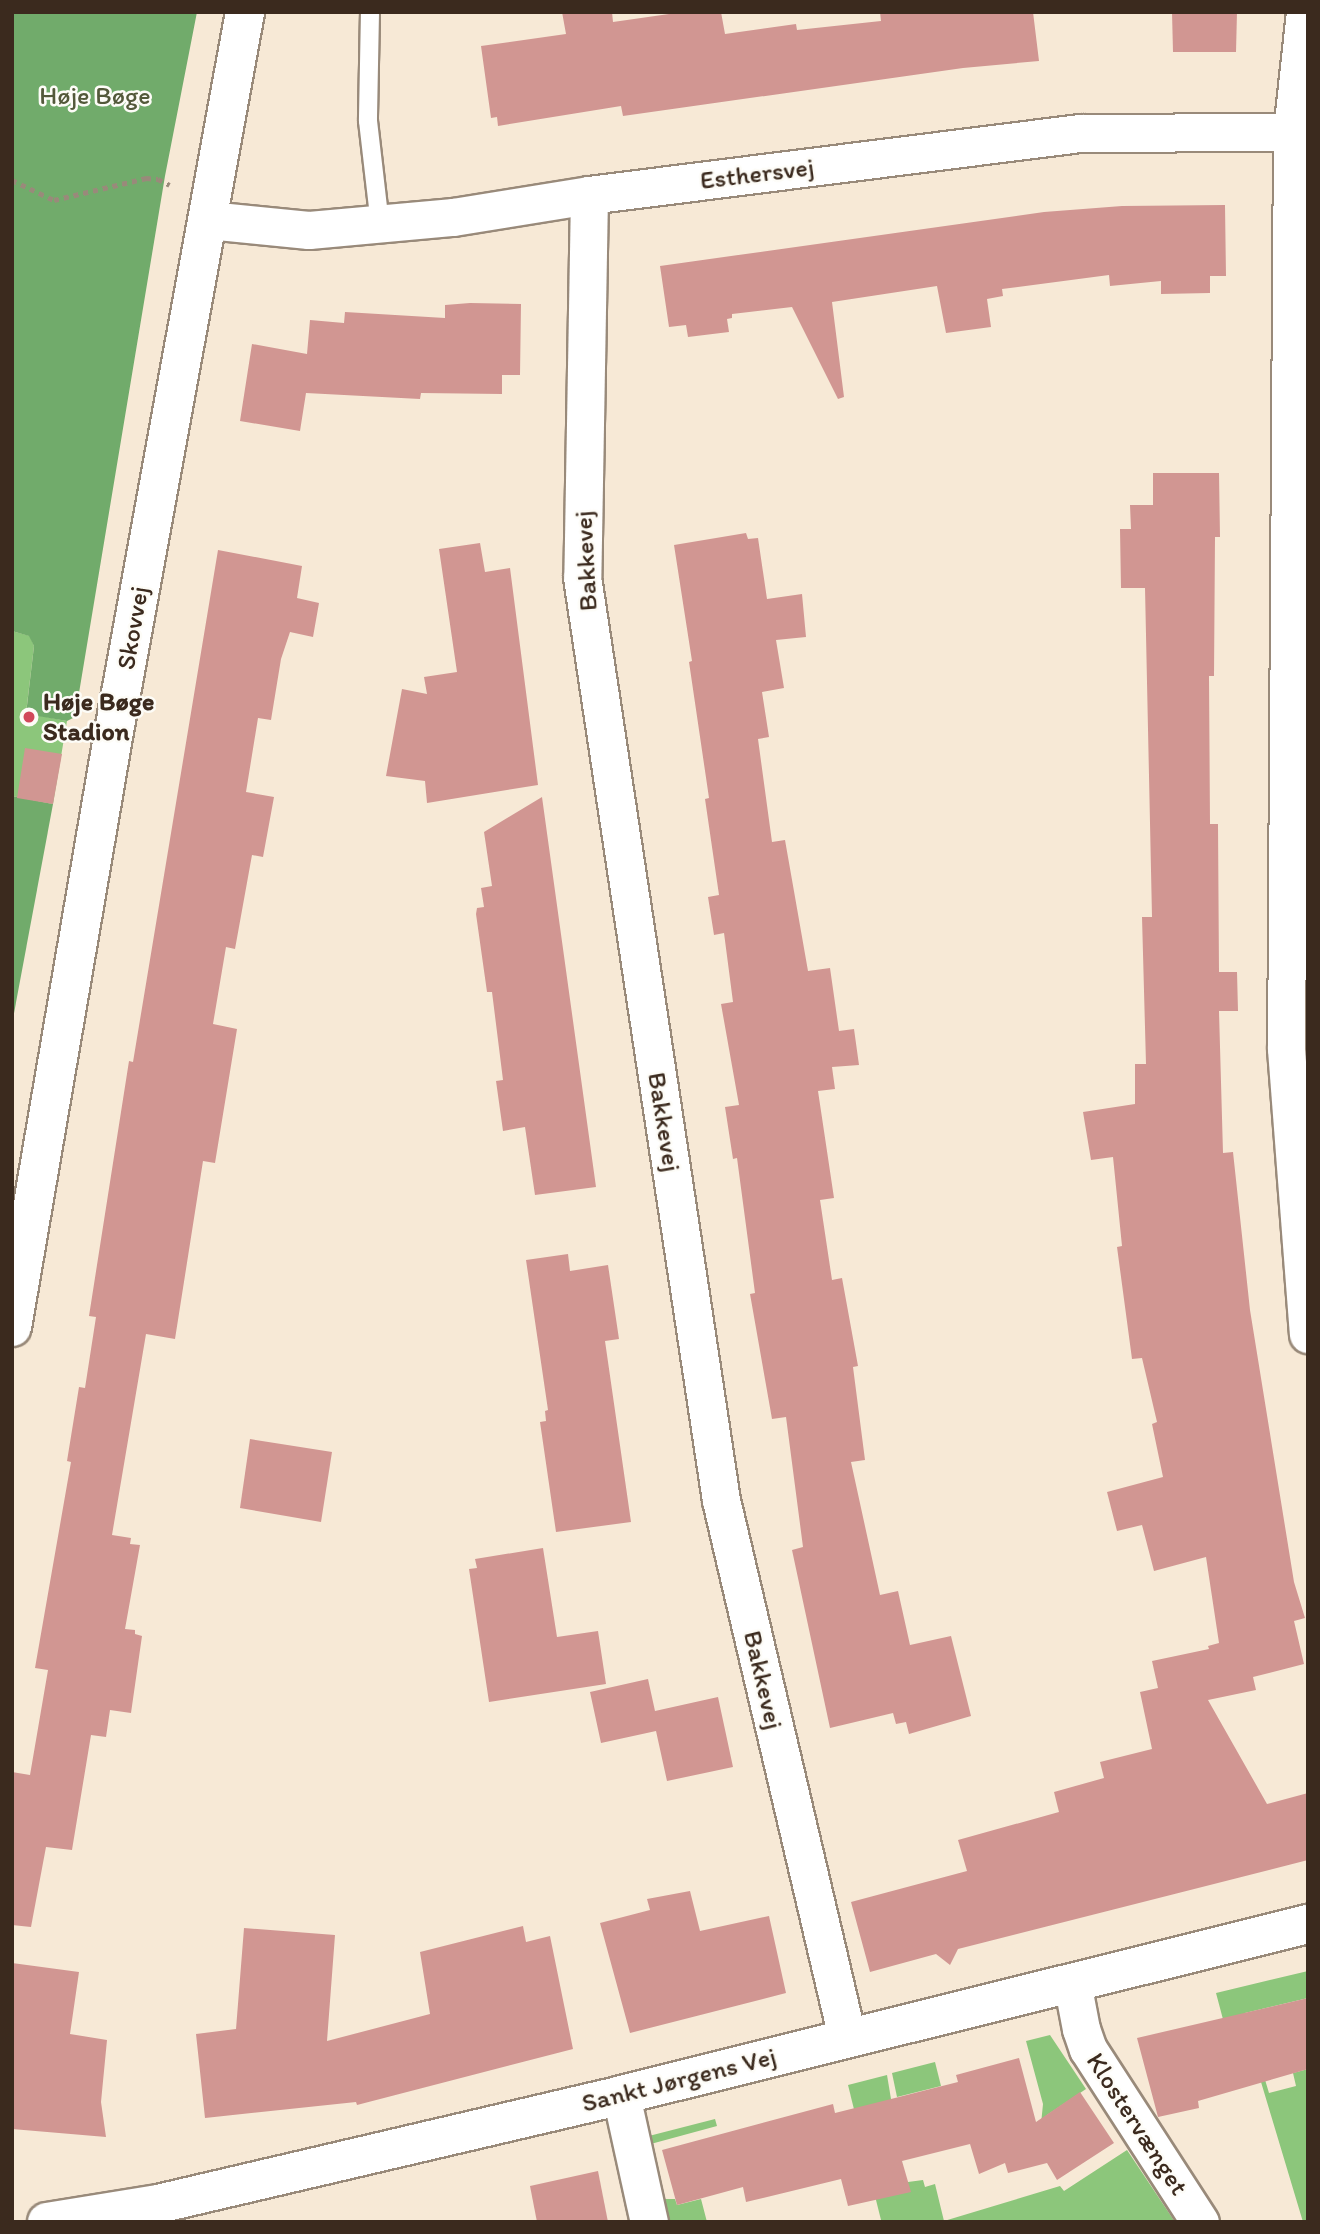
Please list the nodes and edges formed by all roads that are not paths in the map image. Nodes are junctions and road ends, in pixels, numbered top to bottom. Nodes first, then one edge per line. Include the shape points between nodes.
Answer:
1 (245, 12) edge
2 (370, 12) edge
3 (1305, 12) edge
4 (1300, 131) edge
5 (589, 195) junction
6 (208, 220) junction
7 (380, 224) junction
8 (1299, 504) edge
9 (1298, 881) edge
10 (12, 1327) edge
11 (1308, 1334) edge
12 (1308, 1924) edge
13 (1072, 1982) junction
14 (847, 2037) junction
15 (621, 2095) junction
16 (47, 2222) edge
17 (649, 2222) edge
18 (1200, 2222) edge

1 - 6 street, Skovvej
2 - 7 lane via 368,121
3 - 4 street
4 - 5 street, Esthersvej via 1080,133
4 - 8 street
5 - 7 street, Esthersvej
5 - 14 street, Bakkevej via 582,577 721,1500
6 - 7 street, Esthersvej via 309,230
6 - 10 street, Skovvej
8 - 9 street
9 - 11 street via 1286,1049
12 - 13 street, Sankt Jørgens Vej
13 - 14 street, Sankt Jørgens Vej
13 - 18 street, Klostervænget via 1088,2049
14 - 15 street, Sankt Jørgens Vej
15 - 16 street, Sankt Jørgens Vej via 158,2204
15 - 17 street

